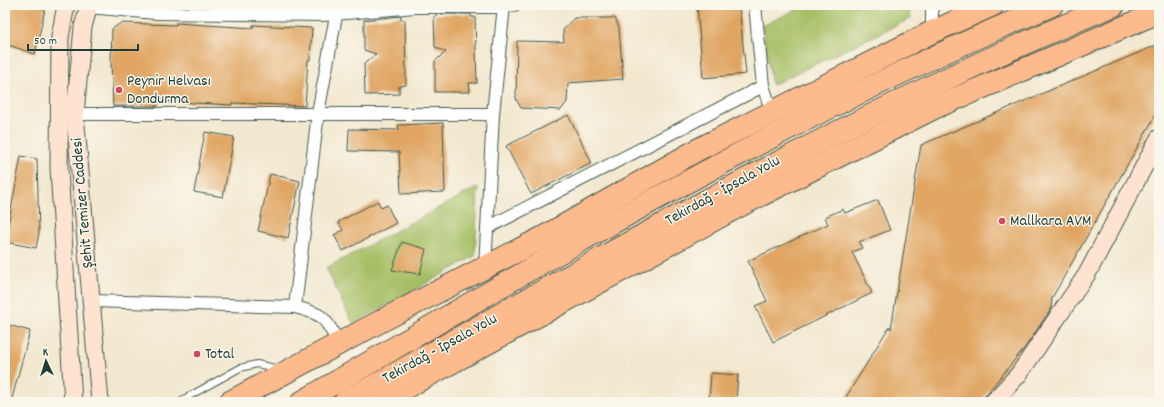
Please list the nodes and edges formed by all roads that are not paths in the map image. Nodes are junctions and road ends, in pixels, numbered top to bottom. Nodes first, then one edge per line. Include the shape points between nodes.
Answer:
1 (66, 5) edge
2 (755, 5) edge
3 (932, 5) edge
4 (993, 5) edge
5 (1052, 5) edge
6 (1114, 5) edge
7 (89, 6) edge
8 (508, 6) edge
9 (338, 9) edge
10 (1159, 12) edge
11 (932, 32) junction
12 (762, 86) junction
13 (772, 112) junction
14 (318, 113) junction
15 (76, 114) junction
16 (493, 114) junction
17 (1159, 138) edge
18 (487, 228) junction
19 (485, 268) junction
20 (91, 301) junction
21 (295, 307) junction
22 (339, 344) junction
23 (288, 371) junction
24 (73, 402) edge
25 (100, 402) edge
26 (181, 402) edge
27 (230, 402) edge
28 (302, 402) edge
29 (345, 402) edge
30 (379, 402) edge
31 (993, 402) edge

1 - 24 main road, Şehit Temizer Caddesi via 59,51 59,168
2 - 12 street
3 - 11 street
4 - 11 highway
5 - 28 highway, Tekirdağ - İpsala Yolu via 823,110 726,161 522,273
6 - 29 highway, Tekirdağ - İpsala Yolu via 1062,26 833,132
7 - 9 street via 156,13 323,15
7 - 15 main road, Şehit Temizer Caddesi via 84,27
8 - 9 street
8 - 16 street
9 - 14 street
10 - 30 highway via 919,116 741,205
11 - 13 highway
12 - 13 street
12 - 18 street
13 - 19 highway via 699,149
14 - 15 street
14 - 16 street
14 - 21 street
15 - 20 main road, Şehit Temizer Caddesi
16 - 18 street
17 - 31 main road via 1087,274 1019,374
18 - 19 street
19 - 22 highway
20 - 21 street
20 - 25 main road, Şehit Temizer Caddesi
21 - 22 street via 318,313 327,322
22 - 23 highway
23 - 26 lane via 257,364 240,368
23 - 27 highway

